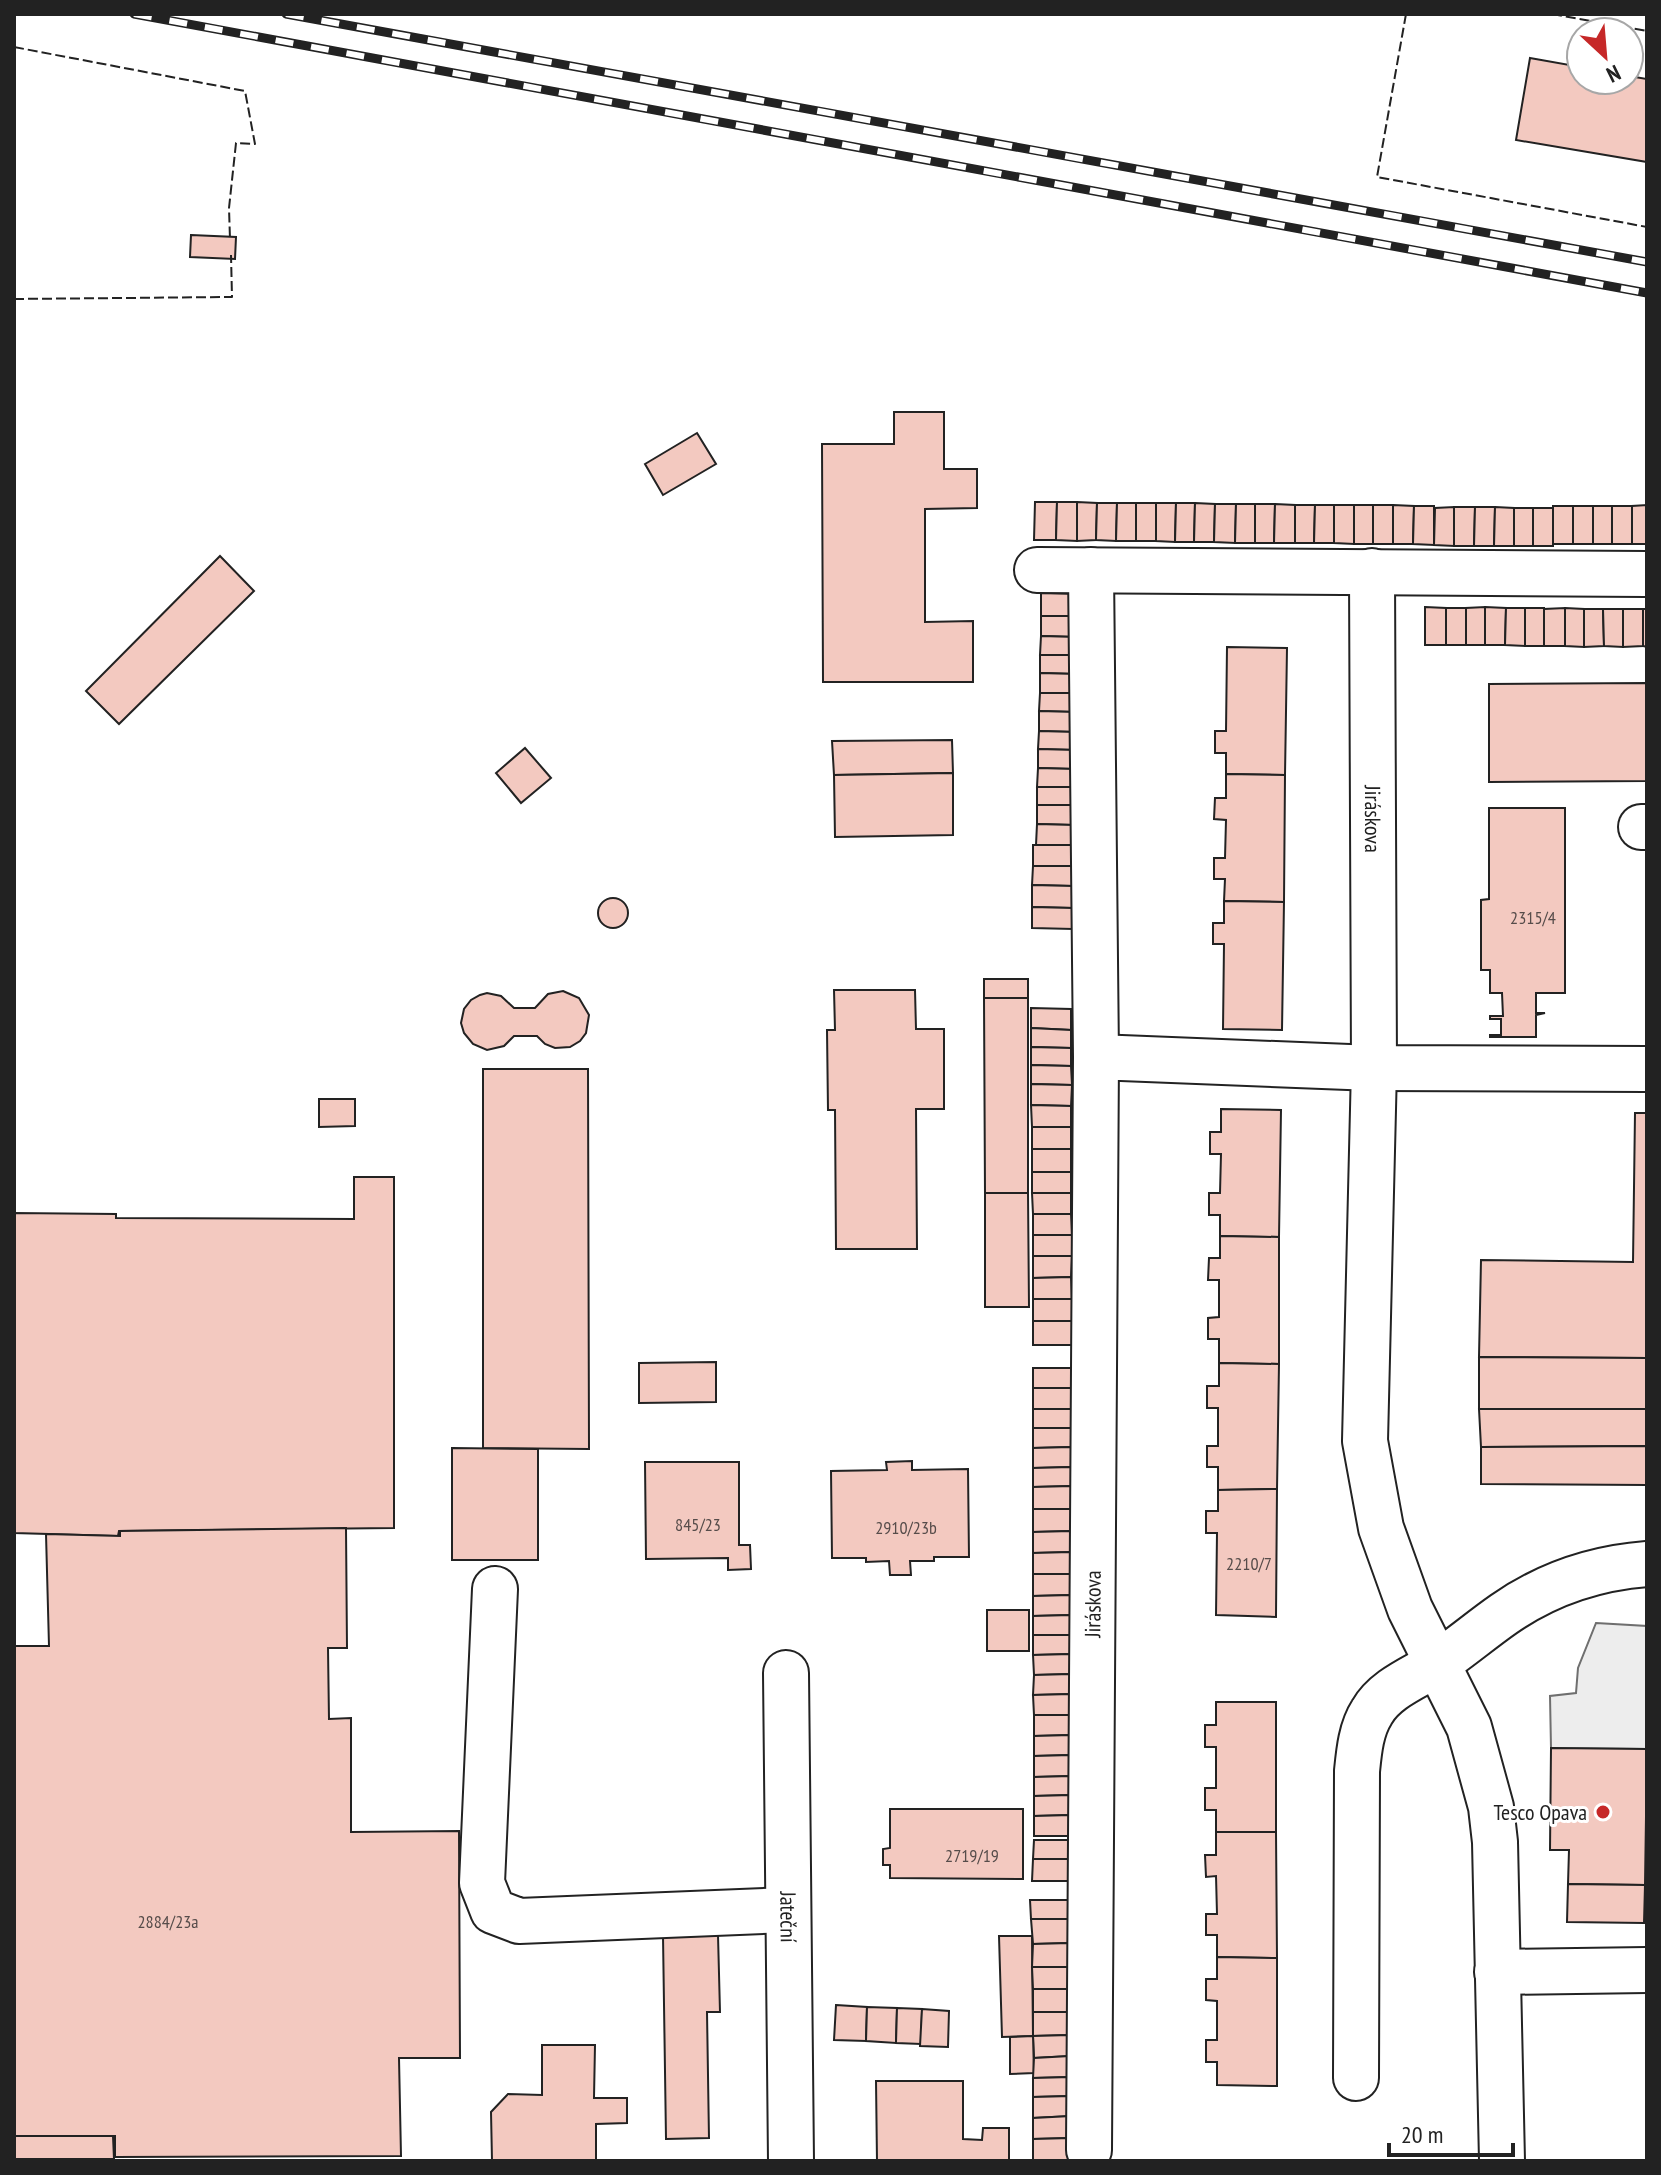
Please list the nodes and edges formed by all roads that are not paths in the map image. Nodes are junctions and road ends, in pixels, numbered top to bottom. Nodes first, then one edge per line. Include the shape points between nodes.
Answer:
1 (1037, 570) dead end
2 (1091, 570) junction
3 (1372, 571) junction
4 (1647, 574) edge
5 (1096, 1057) junction
6 (1374, 1068) junction
7 (1647, 1069) edge
8 (1647, 1564) edge
9 (495, 1589) dead end
10 (1436, 1664) junction
11 (786, 1673) dead end
12 (788, 1910) junction
13 (1647, 1970) edge
14 (1497, 1972) junction
15 (1356, 2078) dead end
16 (1089, 2150) dead end
17 (791, 2161) edge
18 (1502, 2161) edge

1 - 2 street
2 - 3 street
2 - 5 street, Jiráskova
3 - 4 street
3 - 6 street, Jiráskova
5 - 6 street
5 - 16 street, Jiráskova
6 - 7 street
6 - 10 street, Jiráskova via 1365,1441 1381,1528
8 - 10 street via 1582,1574 1541,1591
9 - 12 street via 482,1883 493,1911 519,1921
10 - 14 street, Jiráskova via 1469,1727 1491,1807
10 - 15 street via 1398,1686 1372,1711 1361,1741
11 - 12 street, Jateční
12 - 17 street, Jateční
13 - 14 street
14 - 18 street, Jiráskova

